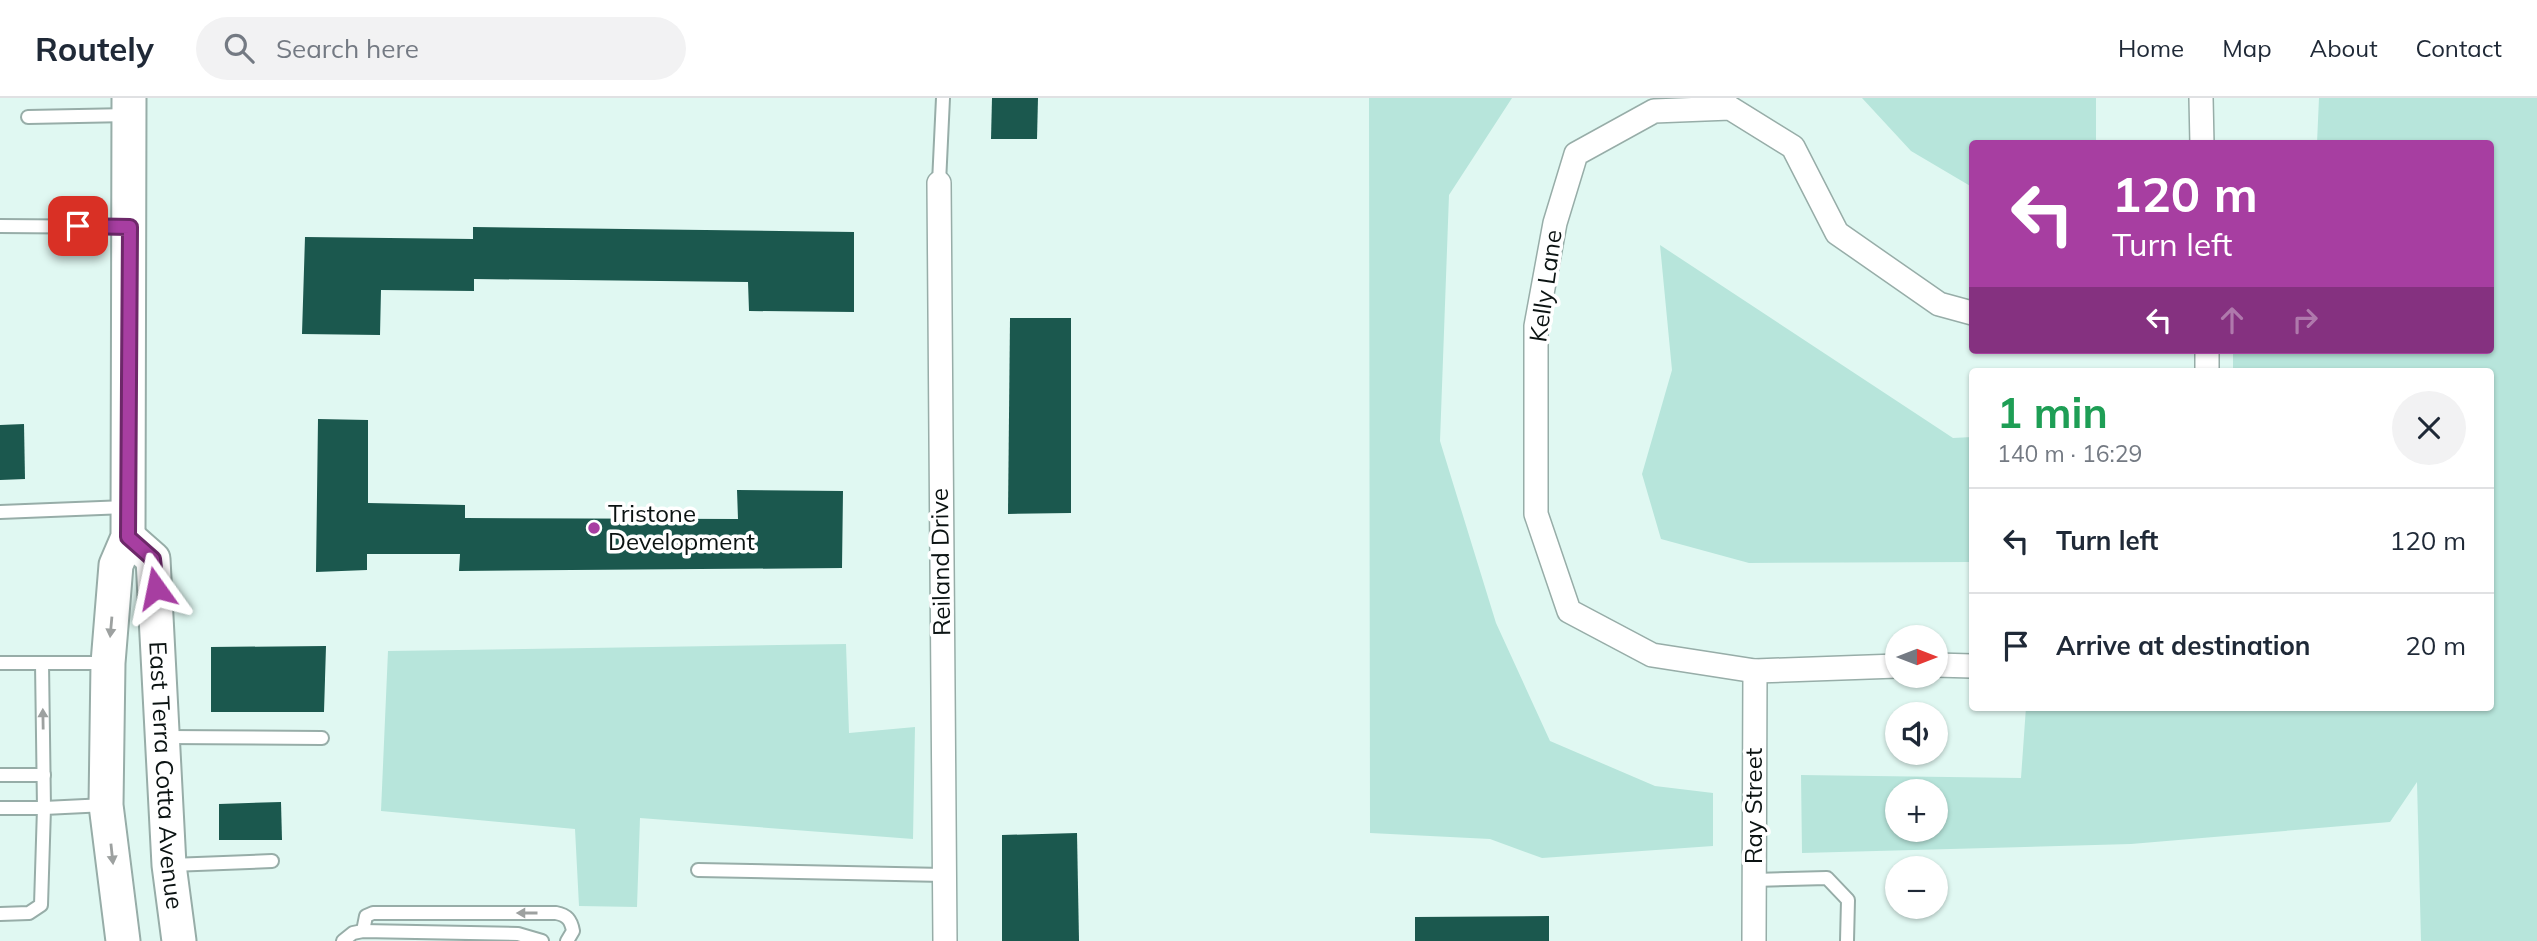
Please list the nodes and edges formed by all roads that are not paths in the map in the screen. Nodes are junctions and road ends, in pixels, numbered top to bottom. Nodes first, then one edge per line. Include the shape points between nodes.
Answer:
1 (943, 98) edge
2 (2201, 98) edge
3 (129, 106) edge
4 (28, 117) dead end
5 (2202, 140) edge
6 (939, 183) joint
7 (0, 226) edge
8 (130, 227) junction
9 (1969, 312) edge
10 (0, 512) edge
11 (128, 522) junction
12 (0, 663) edge
13 (42, 663) junction
14 (108, 663) junction
15 (1948, 665) edge
16 (1885, 666) edge
17 (1969, 666) edge
18 (1755, 671) junction
19 (163, 737) junction
20 (322, 737) dead end
21 (0, 775) edge
22 (44, 775) junction
23 (106, 806) junction
24 (0, 808) edge
25 (44, 808) junction
26 (272, 861) dead end
27 (169, 865) junction
28 (698, 870) dead end
29 (944, 875) junction
30 (1754, 880) junction
31 (0, 914) edge
32 (363, 931) junction
33 (123, 941) edge
34 (179, 941) edge
35 (343, 941) edge
36 (542, 941) edge
37 (567, 941) edge
38 (944, 941) edge
39 (1754, 941) edge
40 (1847, 941) edge

1 - 6 lane
2 - 5 street
3 - 4 lane
3 - 8 main road, East Terra Cotta Avenue
6 - 29 street, Reiland Drive
7 - 8 lane
8 - 11 main road, East Terra Cotta Avenue
9 - 18 street, Kelly Lane via 1939,304 1837,233 1793,147 1730,108 1654,111 1576,155 1555,223 1536,326 1536,514 1569,611 1652,655
10 - 11 lane
11 -> 14 main road, East Terra Cotta Avenue via 116,565
11 - 19 main road, East Terra Cotta Avenue via 153,559
12 - 13 lane
13 - 14 lane
22 -> 13 lane
14 - 23 main road, East Terra Cotta Avenue
15 - 17 street
16 - 18 street, Kelly Lane
18 - 30 street, Ray Street
19 - 20 lane
19 - 27 main road, East Terra Cotta Avenue
21 - 22 lane
22 - 25 lane
23 - 25 lane
23 -> 33 main road, East Terra Cotta Avenue
24 - 25 lane
25 - 31 lane via 41,905 29,913
26 - 27 lane
27 - 34 main road, East Terra Cotta Avenue
28 - 29 lane
29 - 38 street, Reiland Drive
30 - 39 street, Ray Street
30 - 40 lane via 1827,878 1848,900
32 - 35 lane
32 - 36 lane via 518,934
37 -> 32 lane via 573,931 571,922 556,913 373,913 366,916

